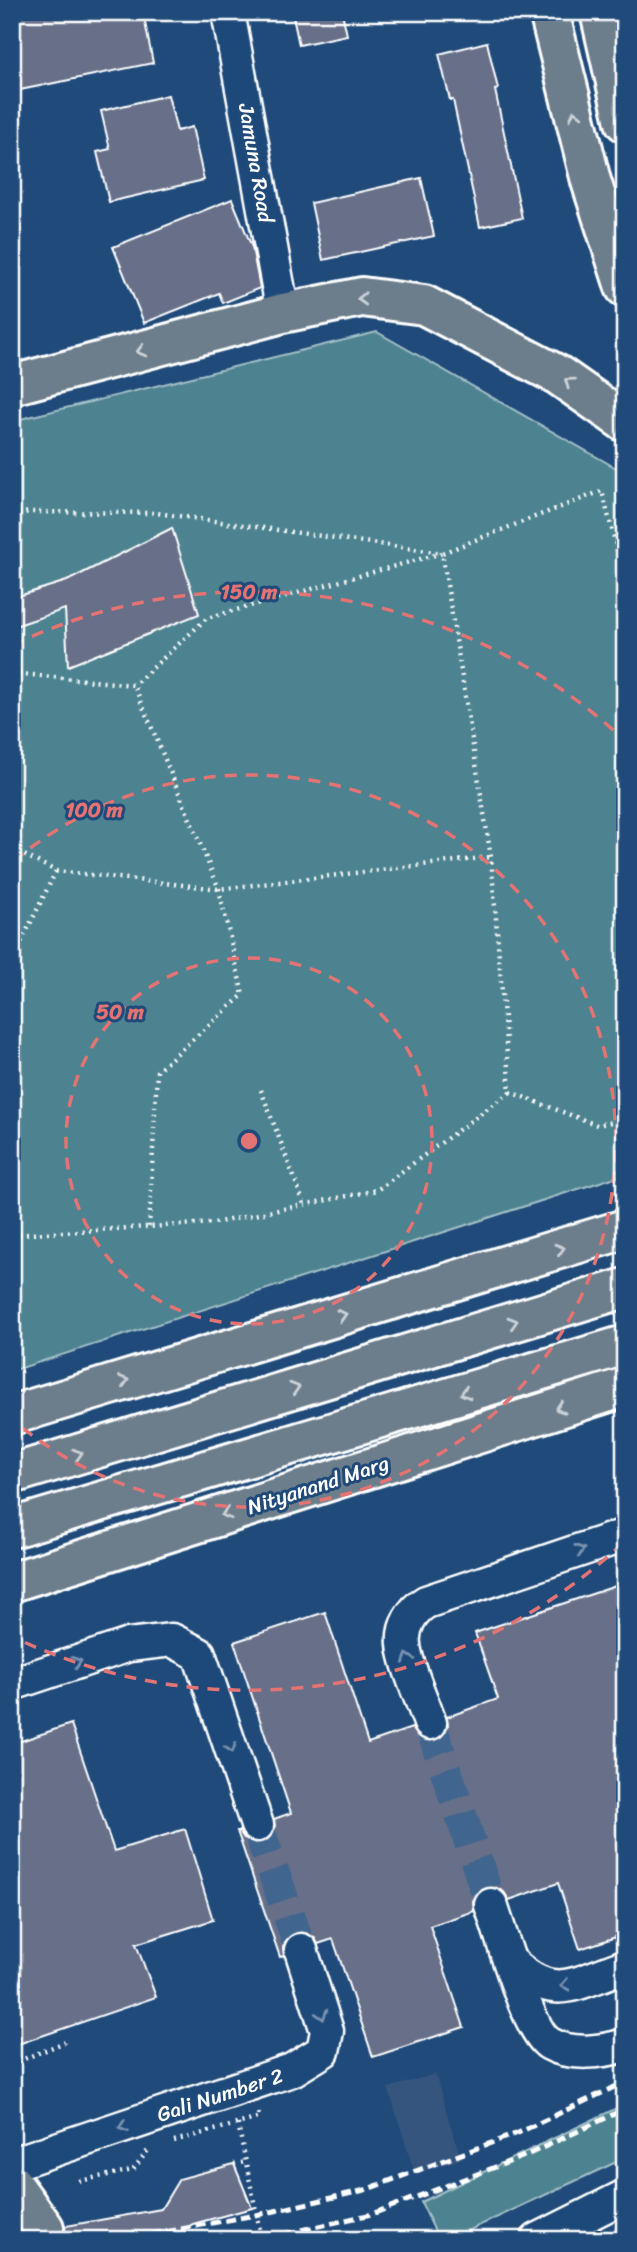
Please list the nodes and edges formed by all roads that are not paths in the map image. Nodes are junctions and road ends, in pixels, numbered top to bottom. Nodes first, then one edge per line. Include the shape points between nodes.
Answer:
1 (228, 12) edge
2 (549, 12) edge
3 (600, 12) edge
4 (625, 122) edge
5 (625, 287) edge
6 (283, 313) junction
7 (12, 385) edge
8 (625, 422) edge
9 (625, 1229) edge
10 (625, 1288) edge
11 (625, 1345) edge
12 (625, 1387) edge
13 (12, 1415) edge
14 (12, 1474) edge
15 (12, 1528) edge
16 (625, 1535) edge
17 (12, 1582) edge
18 (12, 1684) edge
19 (430, 1723) tunnel mouth
20 (257, 1825) tunnel mouth
21 (491, 1905) tunnel mouth
22 (301, 1950) tunnel mouth
23 (510, 1961) junction
24 (625, 1966) edge
25 (625, 2045) edge
26 (12, 2164) edge
27 (12, 2184) edge
28 (625, 2196) edge
29 (44, 2228) dead end
30 (537, 2240) edge

1 - 6 street, Jamuna Road
5 -> 2 main road via 591,181
3 - 4 main road
6 -> 7 main road
8 -> 6 main road via 558,375 424,305 362,297
13 -> 9 main road
14 -> 10 main road
11 -> 15 main road
12 -> 17 main road, Nityanand Marg
19 -> 16 street via 404,1645 404,1631 417,1608
18 -> 20 street via 129,1645 172,1640 199,1654
21 - 23 street
22 -> 26 street, Gali Number 2 via 327,2031 323,2051 311,2060
24 -> 23 street via 554,1987 524,1975
23 - 25 street via 539,2035 550,2044 586,2051
27 - 29 main road
28 - 30 street

